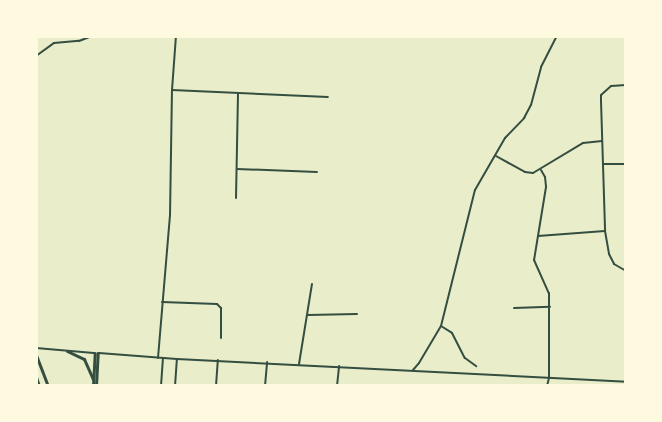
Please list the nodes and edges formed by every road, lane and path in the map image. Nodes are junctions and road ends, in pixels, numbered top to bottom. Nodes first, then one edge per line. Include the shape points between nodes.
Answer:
1 (92, 36) edge
2 (176, 36) edge
3 (557, 36) edge
4 (37, 56) edge
5 (36, 61) edge
6 (626, 85) edge
7 (172, 90) junction
8 (238, 94) junction
9 (328, 98) dead end
10 (602, 141) junction
11 (496, 156) junction
12 (603, 164) junction
13 (626, 164) edge
14 (238, 169) junction
15 (540, 170) junction
16 (317, 172) dead end
17 (236, 198) dead end
18 (605, 231) junction
19 (538, 236) junction
20 (626, 271) edge
21 (312, 284) dead end
22 (162, 302) junction
23 (550, 307) junction
24 (514, 308) dead end
25 (357, 314) dead end
26 (308, 315) junction
27 (441, 326) junction
28 (221, 338) dead end
29 (36, 348) edge
30 (66, 351) junction
31 (97, 353) junction
32 (37, 356) edge
33 (158, 358) junction
34 (163, 359) junction
35 (177, 360) junction
36 (218, 360) junction
37 (267, 362) junction
38 (299, 364) junction
39 (339, 366) junction
40 (476, 366) dead end
41 (413, 370) junction
42 (36, 377) edge
43 (549, 378) junction
44 (94, 379) junction
45 (625, 382) edge
46 (48, 385) edge
47 (39, 386) edge
48 (94, 386) edge
49 (161, 386) edge
50 (175, 386) edge
51 (216, 386) edge
52 (265, 386) edge
53 (337, 386) edge
54 (547, 386) edge
55 (624, 386) edge

1 - 4 street via 79,41 54,43
2 - 7 street
3 - 11 street via 541,67 531,105 524,118 505,138
4 - 5 street
6 - 10 street via 610,86 602,95
7 - 8 street
7 - 22 street via 170,216
8 - 9 street
8 - 14 street
10 - 12 street
10 - 15 street via 583,143
11 - 15 street via 525,172
11 - 27 street via 470,204
12 - 13 street
12 - 18 street
14 - 16 street
14 - 17 street
15 - 19 street via 546,187
18 - 19 street
18 - 20 street via 614,264
19 - 23 street via 534,260 546,285
21 - 26 street
22 - 28 street via 217,304 221,308
22 - 33 street
23 - 24 street
23 - 43 street
25 - 26 street
26 - 38 street
27 - 40 street via 452,333 464,358
27 - 41 street
29 - 30 street
30 - 31 street
30 - 44 highway via 84,359
31 - 33 street
31 - 44 highway
31 - 48 highway
32 - 46 highway
33 - 34 street
34 - 35 street
34 - 49 street
35 - 36 street
35 - 50 street
36 - 37 street
36 - 51 street
37 - 38 street
37 - 52 street
38 - 39 street
39 - 41 street
39 - 53 street
41 - 43 street
42 - 47 highway
43 - 45 street
43 - 54 street
44 - 48 highway
45 - 55 street

